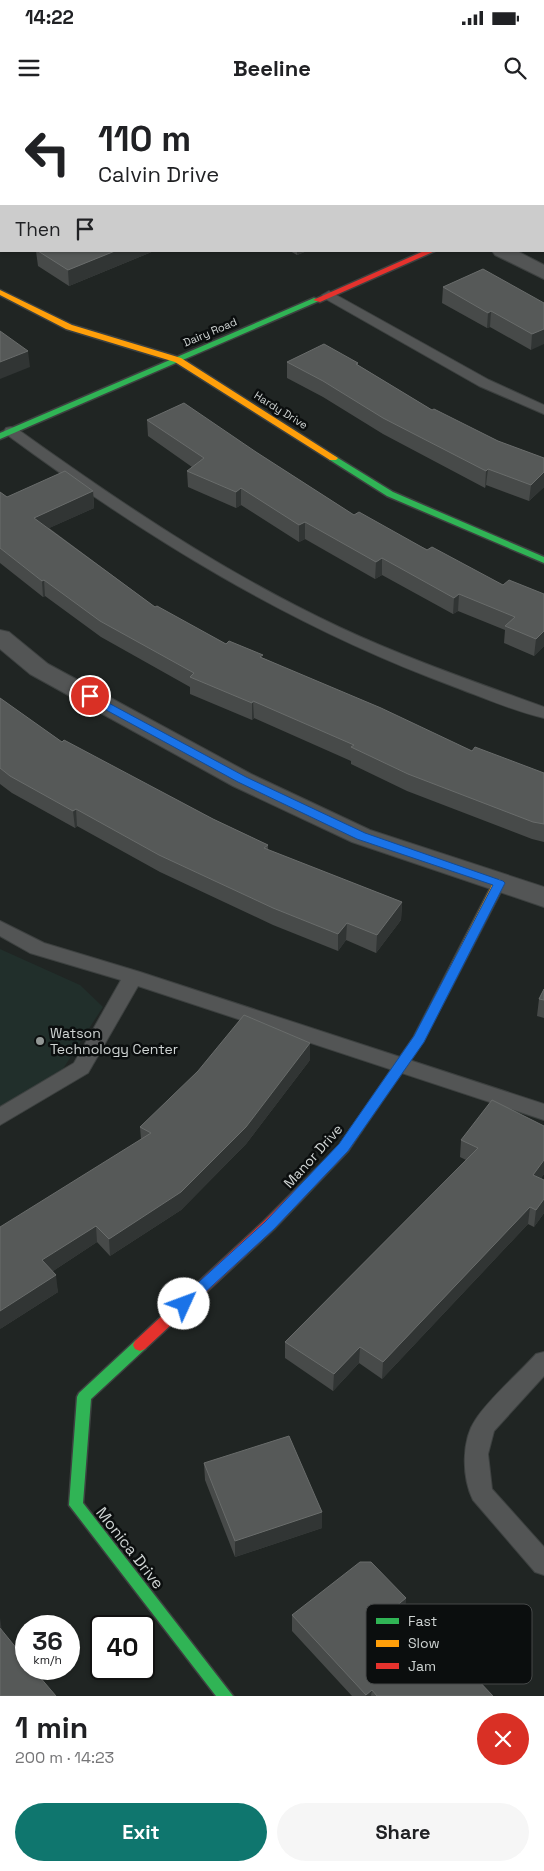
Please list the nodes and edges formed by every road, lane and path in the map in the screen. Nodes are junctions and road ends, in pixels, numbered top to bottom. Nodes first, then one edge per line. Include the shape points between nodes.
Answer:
1 (429, 252) edge
2 (504, 252) edge
3 (544, 273) edge
4 (0, 292) edge
5 (329, 295) junction
6 (178, 360) junction
7 (544, 410) edge
8 (6, 434) edge
9 (544, 560) edge
10 (0, 637) edge
11 (544, 713) edge
12 (500, 883) junction
13 (544, 897) edge
14 (0, 928) edge
15 (133, 977) junction
16 (401, 1064) junction
17 (544, 1112) edge
18 (0, 1117) edge
19 (544, 1361) edge
20 (84, 1397) joint
21 (544, 1564) edge
22 (225, 1696) edge

1 - 5 street, Dairy Road
2 - 3 street
4 - 6 street, Hardy Drive via 68,327
5 - 6 street, Dairy Road
5 - 7 lane via 484,383
6 - 8 street, Dairy Road
6 - 9 street, Hardy Drive via 390,494
8 - 11 lane via 197,557 306,617 413,666
10 - 12 street via 39,669 242,780 361,836
12 - 13 street
12 - 16 street, Manor Drive via 419,1039
14 - 15 lane via 37,948
15 - 16 lane
15 - 18 lane via 81,1068
16 - 17 lane
16 - 20 street, Manor Drive via 344,1148 269,1225
19 - 21 lane via 484,1426 476,1454 481,1493
20 - 22 street, Monica Drive via 76,1505

